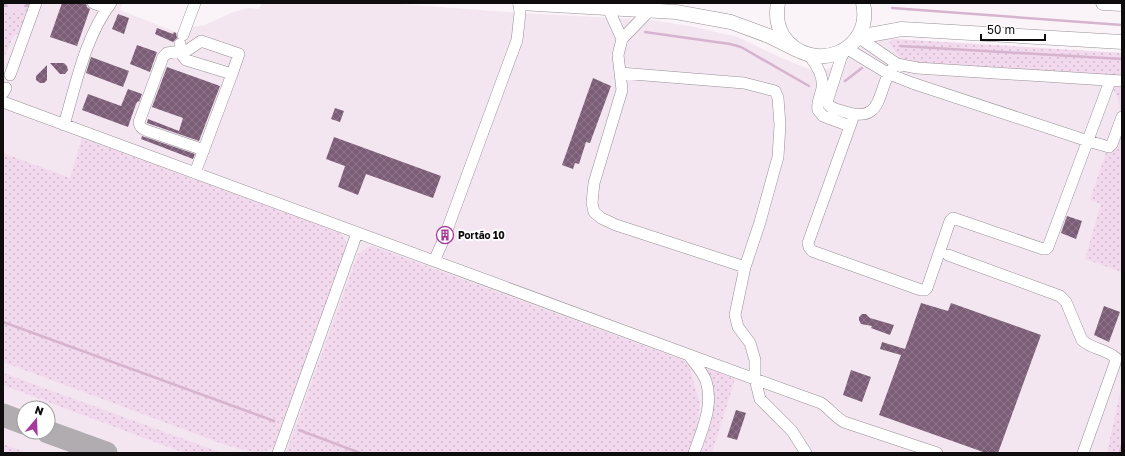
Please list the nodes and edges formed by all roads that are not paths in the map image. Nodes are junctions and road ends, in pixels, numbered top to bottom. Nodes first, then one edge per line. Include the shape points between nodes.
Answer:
1 (36, 3) edge
2 (93, 3) edge
3 (195, 3) edge
4 (519, 3) edge
5 (778, 3) edge
6 (862, 3) edge
7 (1103, 3) edge
8 (1122, 4) edge
9 (109, 6) edge
10 (608, 8) junction
11 (649, 11) junction
12 (858, 37) junction
13 (622, 39) junction
14 (1122, 42) edge
15 (181, 44) junction
16 (846, 48) junction
17 (803, 53) junction
18 (897, 64) junction
19 (917, 68) junction
20 (620, 73) junction
21 (232, 74) junction
22 (889, 74) junction
23 (10, 75) dead end
24 (1110, 80) junction
25 (1122, 81) edge
26 (912, 83) junction
27 (3, 102) edge
28 (854, 115) junction
29 (1122, 116) edge
30 (64, 125) junction
31 (850, 126) junction
32 (1088, 141) junction
33 (204, 150) junction
34 (195, 173) junction
35 (357, 233) junction
36 (948, 255) dead end
37 (434, 261) junction
38 (745, 267) junction
39 (689, 355) junction
40 (755, 379) junction
41 (278, 453) edge
42 (694, 453) edge
43 (806, 453) edge
44 (937, 453) edge
45 (1083, 453) edge

1 - 23 lane
2 - 9 lane
3 - 15 lane
4 - 10 main road
4 - 37 lane via 516,40
5 - 17 main road via 777,21 781,32 788,42
6 - 12 main road via 864,20
7 - 8 main road
9 - 30 lane via 84,56
10 - 11 main road
10 - 13 lane
11 - 13 lane
11 - 17 main road via 676,12 731,22 770,36
12 - 14 main road via 902,29
12 - 16 main road
12 - 18 lane
13 - 20 lane via 618,55
15 - 21 lane via 186,60
15 - 21 lane via 188,50 201,41 239,54
15 - 33 lane via 163,57 139,122 142,129
16 - 17 main road via 823,57
16 - 22 lane
16 - 28 lane via 827,102 830,107
17 - 31 lane via 816,66 821,80 818,110 823,116
18 - 19 lane
18 - 22 lane
19 - 24 lane
19 - 26 lane
20 - 38 lane via 622,90 594,183 594,212 616,225
20 - 38 lane via 744,84 775,91 780,125 778,157
21 - 33 lane
22 - 26 lane
22 - 28 lane via 878,104 865,113
24 - 25 lane
24 - 32 lane
26 - 32 lane
27 - 30 lane
28 - 31 lane
29 - 32 lane via 1110,146
30 - 34 lane
31 - 32 lane via 808,243 809,247 812,251 925,290 953,218 1046,250
33 - 34 lane
34 - 35 lane
35 - 37 lane
35 - 41 lane
36 - 45 lane via 1060,296 1066,302 1082,340 1116,358
37 - 39 lane
38 - 40 lane via 735,315 738,327 750,343 755,360
39 - 40 lane
39 - 42 lane via 706,379 710,397
40 - 43 lane via 760,400 792,431
40 - 44 lane via 822,403 844,422

